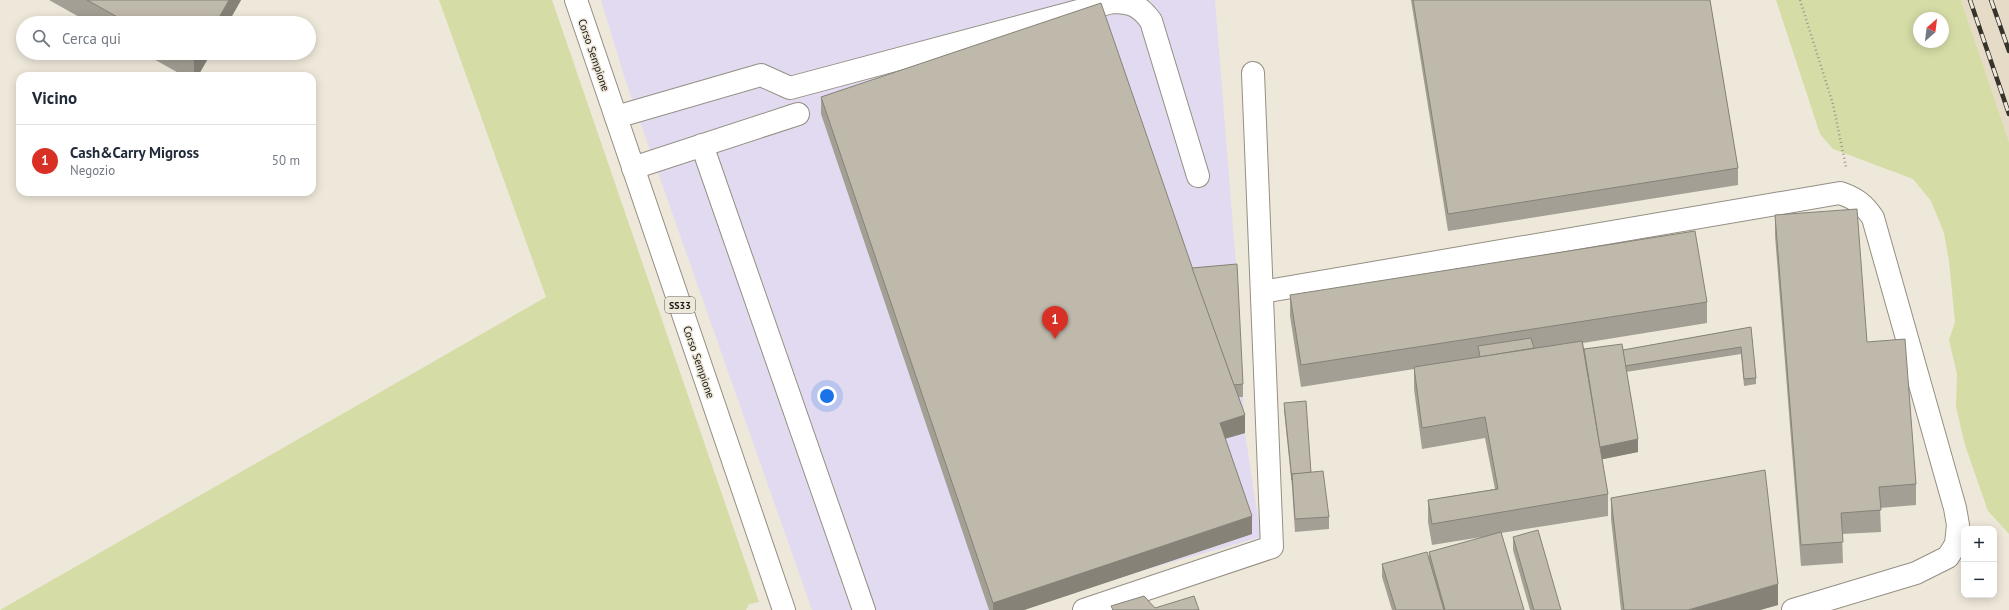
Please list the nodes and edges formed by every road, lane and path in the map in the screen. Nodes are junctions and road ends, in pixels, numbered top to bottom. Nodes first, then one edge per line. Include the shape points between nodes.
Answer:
1 (576, 0) edge
2 (1800, 0) edge
3 (1253, 73) dead end
4 (798, 114) dead end
5 (616, 117) junction
6 (702, 145) junction
7 (633, 168) junction
8 (1198, 176) dead end
9 (1853, 197) junction
10 (1262, 292) junction
11 (784, 610) edge
12 (864, 610) edge
13 (1084, 610) edge
14 (1793, 610) edge

1 - 5 main road, Corso Sempione / SS33
2 - 9 path via 1833,104
3 - 10 main road
4 - 6 main road
5 - 7 main road, Corso Sempione / SS33
5 - 8 main road via 760,75 790,88 1105,4 1126,2 1142,9 1151,21
6 - 7 main road
6 - 12 main road
7 - 11 main road, Corso Sempione / SS33
9 - 10 main road via 1840,193
9 - 14 main road via 1866,207 1873,218 1955,508 1958,525 1956,544 1948,557 1916,573
10 - 13 main road via 1272,547

